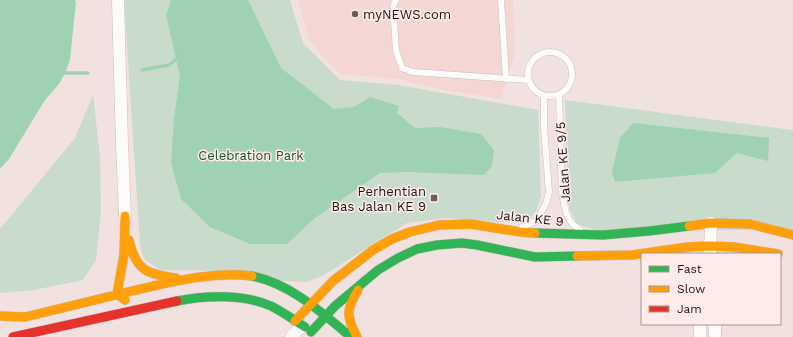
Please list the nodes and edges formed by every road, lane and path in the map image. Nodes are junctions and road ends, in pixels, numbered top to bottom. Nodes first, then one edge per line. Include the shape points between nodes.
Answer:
1 (118, 0) edge
2 (388, 0) edge
3 (501, 0) edge
4 (394, 3) edge
5 (506, 79) junction
6 (528, 80) junction
7 (559, 95) junction
8 (544, 96) junction
9 (125, 216) junction
10 (711, 223) junction
11 (513, 231) junction
12 (597, 235) junction
13 (793, 235) edge
14 (710, 250) edge
15 (651, 253) edge
16 (769, 253) edge
17 (641, 255) edge
18 (632, 256) junction
19 (641, 256) edge
20 (184, 279) junction
21 (269, 281) junction
22 (333, 281) junction
23 (364, 281) junction
24 (300, 287) dead end
25 (315, 287) dead end
26 (117, 294) junction
27 (311, 304) junction
28 (146, 308) junction
29 (0, 316) edge
30 (327, 316) junction
31 (700, 325) edge
32 (715, 325) edge
33 (307, 329) edge
34 (4, 337) edge
35 (8, 337) edge
36 (13, 337) edge
37 (291, 337) edge
38 (351, 337) edge
39 (357, 337) edge
40 (700, 337) edge
41 (715, 337) edge

1 - 9 street
2 - 4 lane
3 - 5 lane
4 - 5 lane via 396,50 402,68 413,72
5 - 6 lane
6 - 7 lane via 529,66 539,54 560,54 570,64 572,78 566,91
6 - 8 lane via 537,93
7 - 8 lane
7 - 12 lane, Jalan KE 9/5 via 564,204 570,221 577,228
8 - 11 lane, Jalan KE 9/5 via 549,192 546,204 536,220
9 - 20 street via 130,252 135,262 143,270 156,275
9 - 26 street via 123,260
10 - 12 street, Jalan KE 9
10 - 13 street, Jalan KE 9 via 750,224
10 - 14 street
11 - 12 street, Jalan KE 9
11 - 22 street, Jalan KE 9 via 471,224 439,225 410,232 373,250
14 - 15 street via 688,247
14 - 16 street via 734,247
17 - 18 street
18 - 19 street
18 - 23 street via 535,257 462,243 437,245 417,249 398,258
20 - 21 street via 227,274 254,276
20 - 26 street
21 - 24 street
21 - 27 street
22 - 25 street
22 - 27 street, Jalan KE 9
23 - 30 street
23 - 39 street via 348,311 348,319
26 - 28 street via 134,305
26 - 29 street via 24,317
27 - 30 street
27 - 33 street, Jalan KE 9
28 - 33 street via 191,298 214,296 252,300 269,305
28 - 36 street
30 - 33 street
30 - 38 street
31 - 40 street
32 - 41 street
33 - 37 street
34 - 35 street

